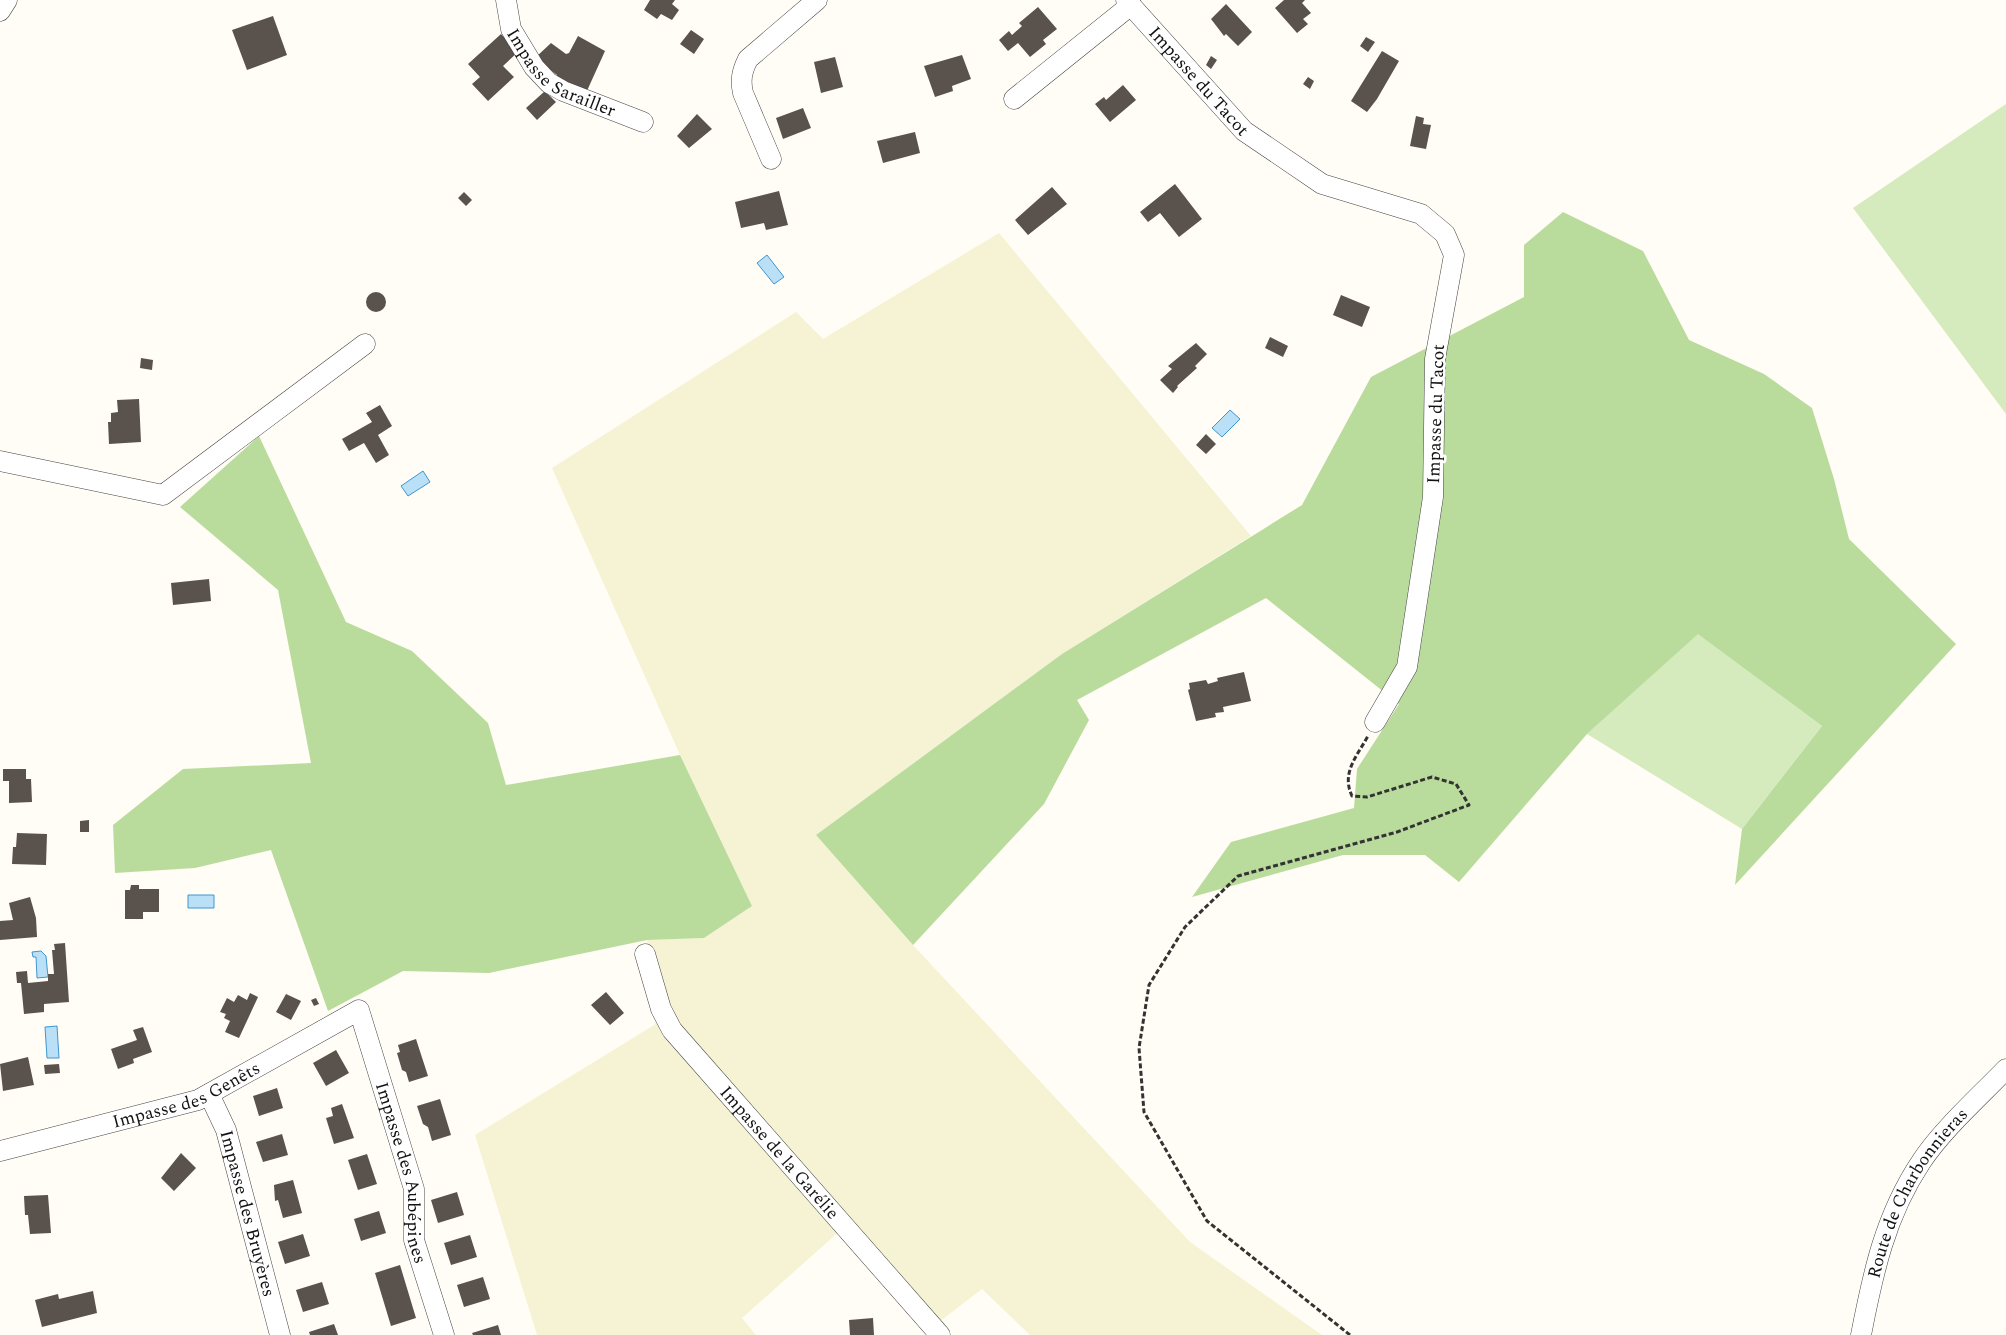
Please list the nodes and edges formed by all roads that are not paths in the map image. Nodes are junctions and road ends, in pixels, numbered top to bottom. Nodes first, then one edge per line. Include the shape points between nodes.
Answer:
1 (7, 0) edge
2 (817, 0) edge
3 (1128, 2) edge
4 (507, 7) edge
5 (0, 11) edge
6 (1014, 99) dead end
7 (643, 122) dead end
8 (771, 159) dead end
9 (365, 344) dead end
10 (0, 461) edge
11 (1375, 722) road end
12 (645, 954) dead end
13 (359, 1010) joint
14 (2006, 1068) edge
15 (209, 1094) junction
16 (0, 1151) edge
17 (280, 1335) edge
18 (444, 1335) edge
19 (940, 1335) edge
20 (1861, 1335) edge

1 - 5 street
2 - 8 street via 748,59 743,70 742,93
3 - 6 street
3 - 11 street, Impasse du Tacot via 1244,131 1322,184 1421,214 1445,234 1454,255 1434,359 1433,497 1407,667
4 - 7 street, Impasse Sarailler via 511,29 519,44 534,68 549,83
9 - 10 street via 163,495
12 - 19 street, Impasse de la Garélie via 661,1009 672,1030
13 - 15 street, Impasse des Genêts
13 - 18 street, Impasse des Aubépines via 414,1189 414,1240
14 - 20 street, Route de Charbonnieras via 1921,1161 1908,1184 1875,1262
15 - 16 street, Impasse des Genêts via 198,1100
15 - 17 street, Impasse des Bruyères via 226,1130

